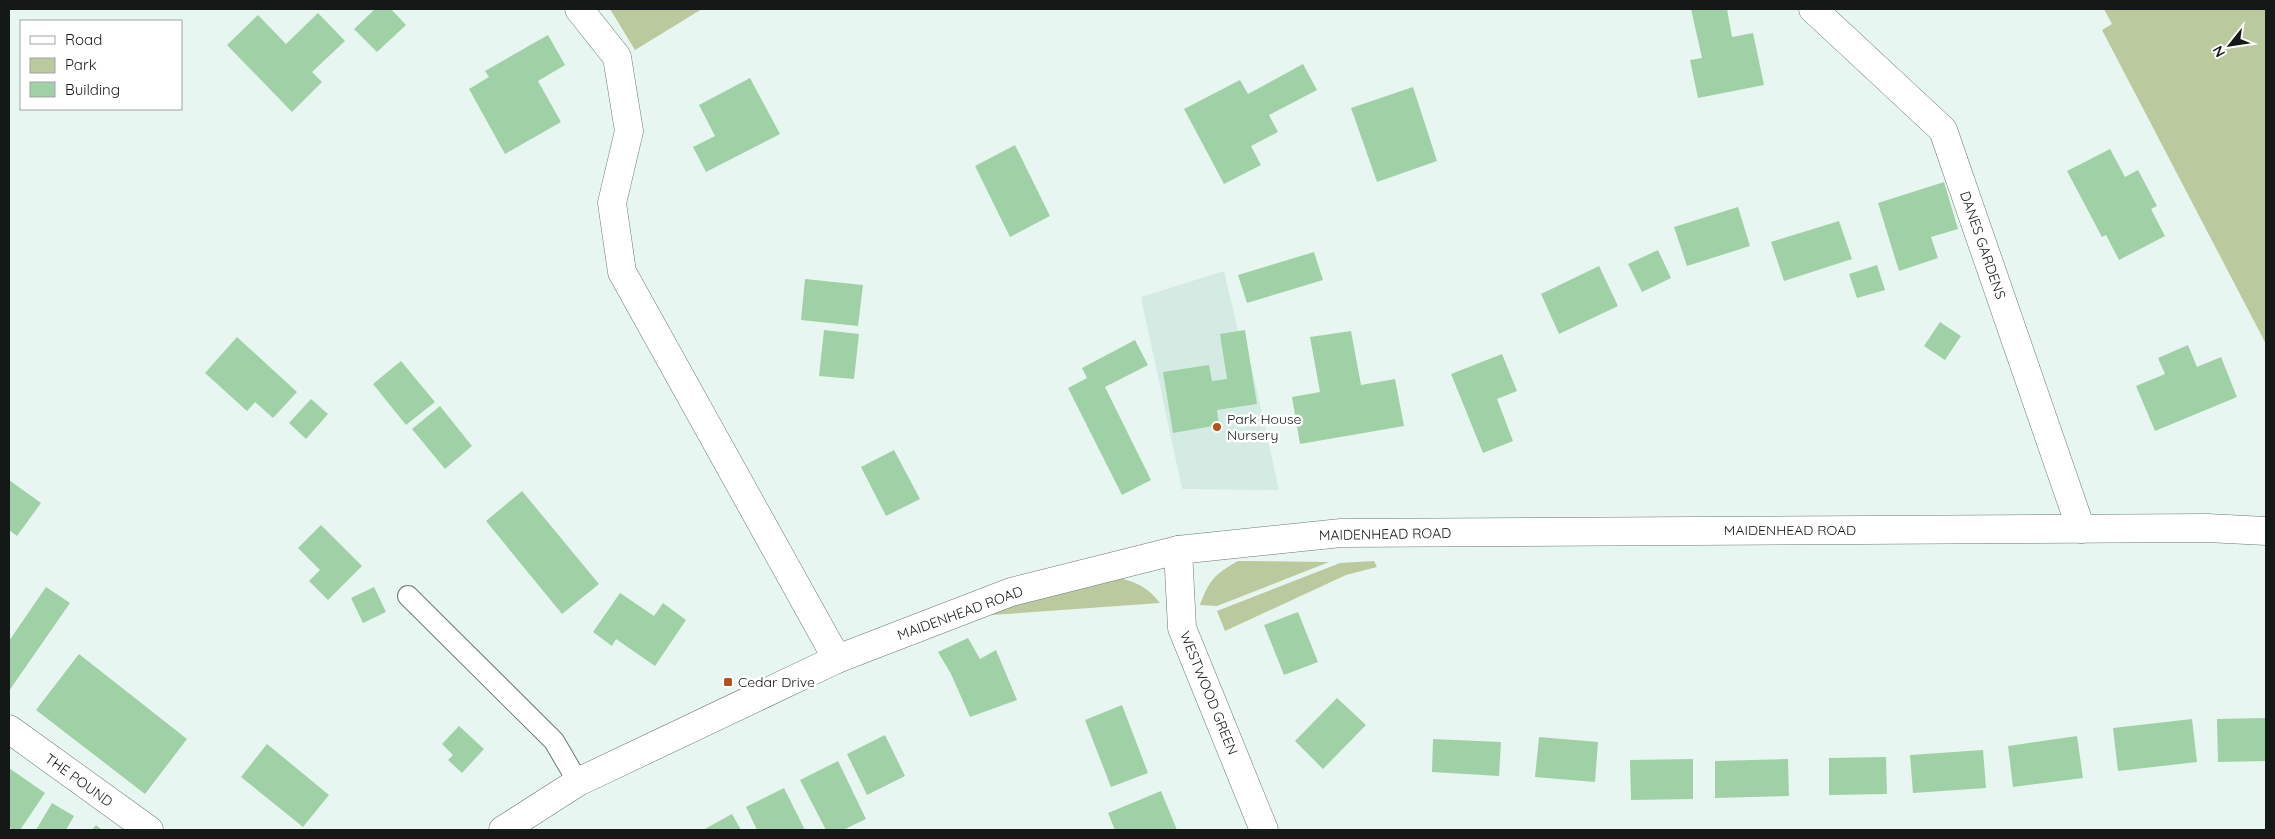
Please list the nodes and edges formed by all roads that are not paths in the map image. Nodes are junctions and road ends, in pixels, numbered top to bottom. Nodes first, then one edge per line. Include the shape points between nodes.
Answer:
1 (579, 9) edge
2 (1813, 9) edge
3 (2081, 529) junction
4 (2266, 531) edge
5 (1178, 550) junction
6 (408, 596) dead end
7 (836, 659) junction
8 (9, 729) edge
9 (578, 782) junction
10 (149, 830) edge
11 (503, 830) edge
12 (1264, 830) edge

1 - 7 main road via 617,57 629,131 612,202 622,272
2 - 3 main road, DANES GARDENS via 1943,130
3 - 4 main road, MAIDENHEAD ROAD
3 - 5 main road, MAIDENHEAD ROAD via 1341,533
5 - 7 main road, MAIDENHEAD ROAD via 1011,592
5 - 12 main road, WESTWOOD GREEN via 1182,628
6 - 9 lane via 554,741
7 - 9 main road, MAIDENHEAD ROAD
8 - 10 main road, THE POUND
9 - 11 main road, MAIDENHEAD ROAD

